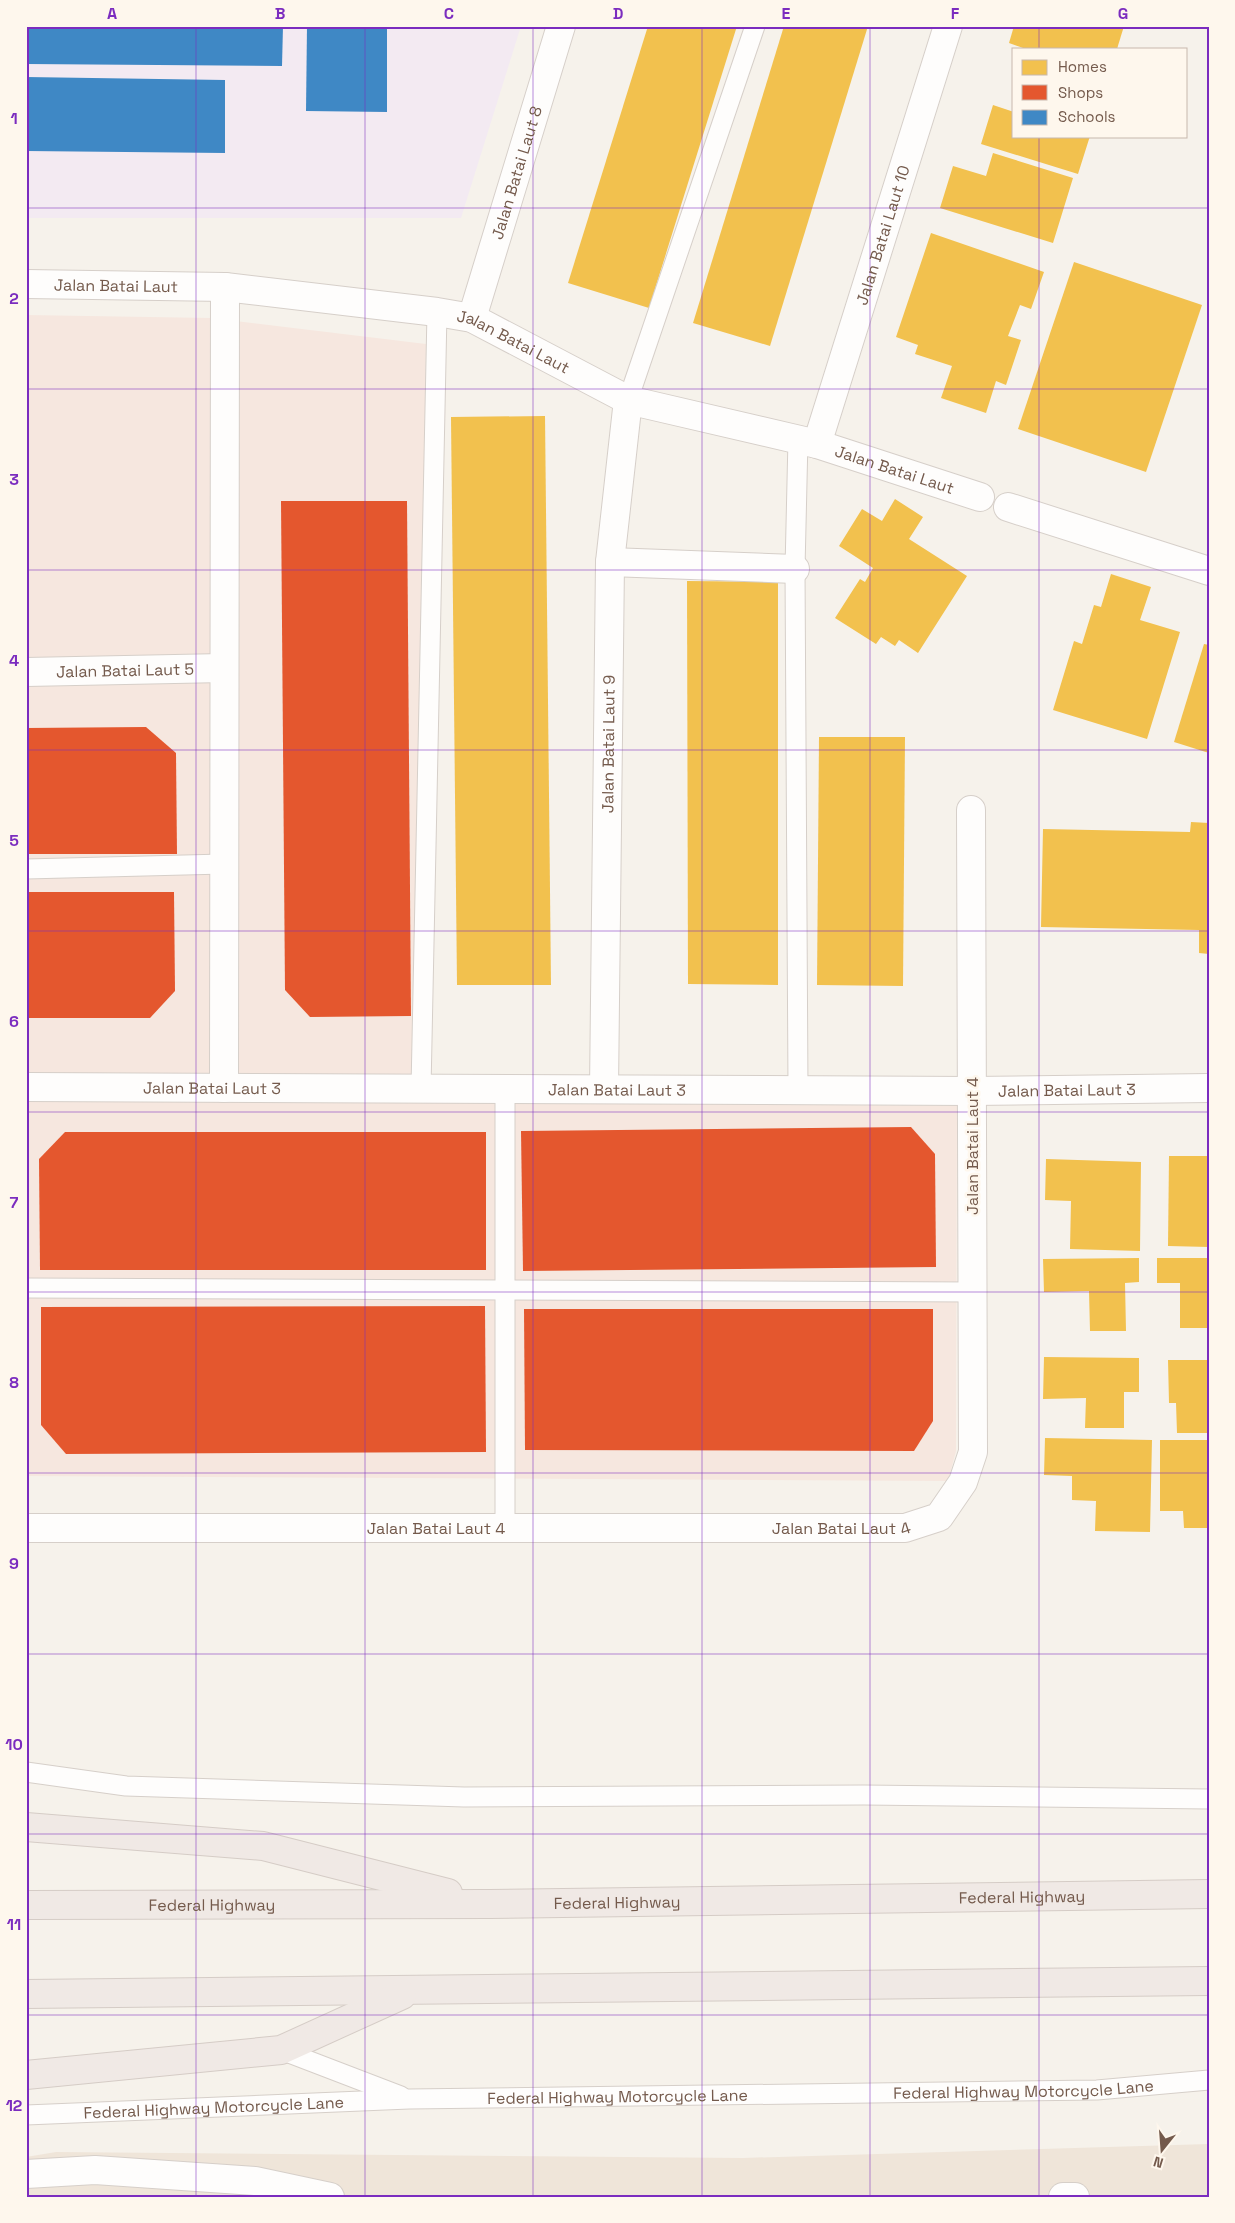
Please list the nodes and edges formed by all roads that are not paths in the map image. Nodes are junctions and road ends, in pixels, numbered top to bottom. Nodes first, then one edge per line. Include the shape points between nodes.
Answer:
1 (561, 26) edge
2 (755, 26) edge
3 (948, 26) edge
4 (26, 284) edge
5 (225, 287) junction
6 (437, 312) junction
7 (472, 318) junction
8 (628, 400) junction
9 (808, 442) junction
10 (980, 497) dead end
11 (1008, 507) dead end
12 (610, 562) junction
13 (795, 569) junction
14 (1209, 571) edge
15 (224, 668) junction
16 (26, 672) edge
17 (972, 810) dead end
18 (224, 864) junction
19 (26, 869) edge
20 (26, 1087) edge
21 (224, 1088) junction
22 (1209, 1088) edge
23 (422, 1089) junction
24 (505, 1089) junction
25 (604, 1089) junction
26 (798, 1090) junction
27 (972, 1091) junction
28 (26, 1288) edge
29 (505, 1290) junction
30 (972, 1292) junction
31 (26, 1528) edge
32 (505, 1528) junction
33 (26, 1772) edge
34 (1209, 1799) edge
35 (26, 1827) edge
36 (1209, 1894) edge
37 (490, 1904) junction
38 (26, 1905) edge
39 (1209, 1981) edge
40 (412, 1991) junction
41 (26, 1994) edge
42 (281, 2050) junction
43 (26, 2075) edge
44 (1209, 2080) edge
45 (409, 2099) junction
46 (26, 2116) edge
47 (26, 2174) edge
48 (330, 2197) edge
49 (1063, 2197) edge
50 (1072, 2197) edge

1 - 7 street, Jalan Batai Laut 8
2 - 8 lane
3 - 9 street, Jalan Batai Laut 10
4 - 5 street, Jalan Batai Laut
5 - 6 street, Jalan Batai Laut
5 - 15 street
6 - 7 street, Jalan Batai Laut
6 - 23 lane
7 - 8 street, Jalan Batai Laut
8 - 9 street, Jalan Batai Laut
8 - 12 street, Jalan Batai Laut 9
9 - 10 street, Jalan Batai Laut
9 - 13 lane
11 - 14 street
12 - 13 street
12 - 25 street, Jalan Batai Laut 9
13 - 26 lane
15 - 16 street, Jalan Batai Laut 5
15 - 18 street
17 - 27 street, Jalan Batai Laut 4
18 - 19 lane
18 - 21 street
20 - 21 street, Jalan Batai Laut 3
21 - 23 street, Jalan Batai Laut 3
22 - 27 street, Jalan Batai Laut 3
23 - 24 street, Jalan Batai Laut 3
24 - 25 street, Jalan Batai Laut 3
24 - 29 lane
25 - 26 street, Jalan Batai Laut 3
26 - 27 street, Jalan Batai Laut 3
27 - 30 street, Jalan Batai Laut 4
28 - 29 lane
29 - 30 lane
29 - 32 lane
30 - 32 street, Jalan Batai Laut 4 via 973,1452 963,1482 939,1518 905,1528
31 - 32 street, Jalan Batai Laut 4
33 - 34 lane via 126,1786 464,1797 864,1795
35 - 37 highway via 263,1846
36 - 37 highway, Federal Highway
37 - 38 highway, Federal Highway
39 - 40 highway
40 - 41 highway
40 - 42 highway
42 - 43 highway
42 - 45 lane
44 - 45 lane, Federal Highway Motorcycle Lane via 1097,2090
45 - 46 lane, Federal Highway Motorcycle Lane
47 - 48 street via 95,2170 255,2181
49 - 50 street

